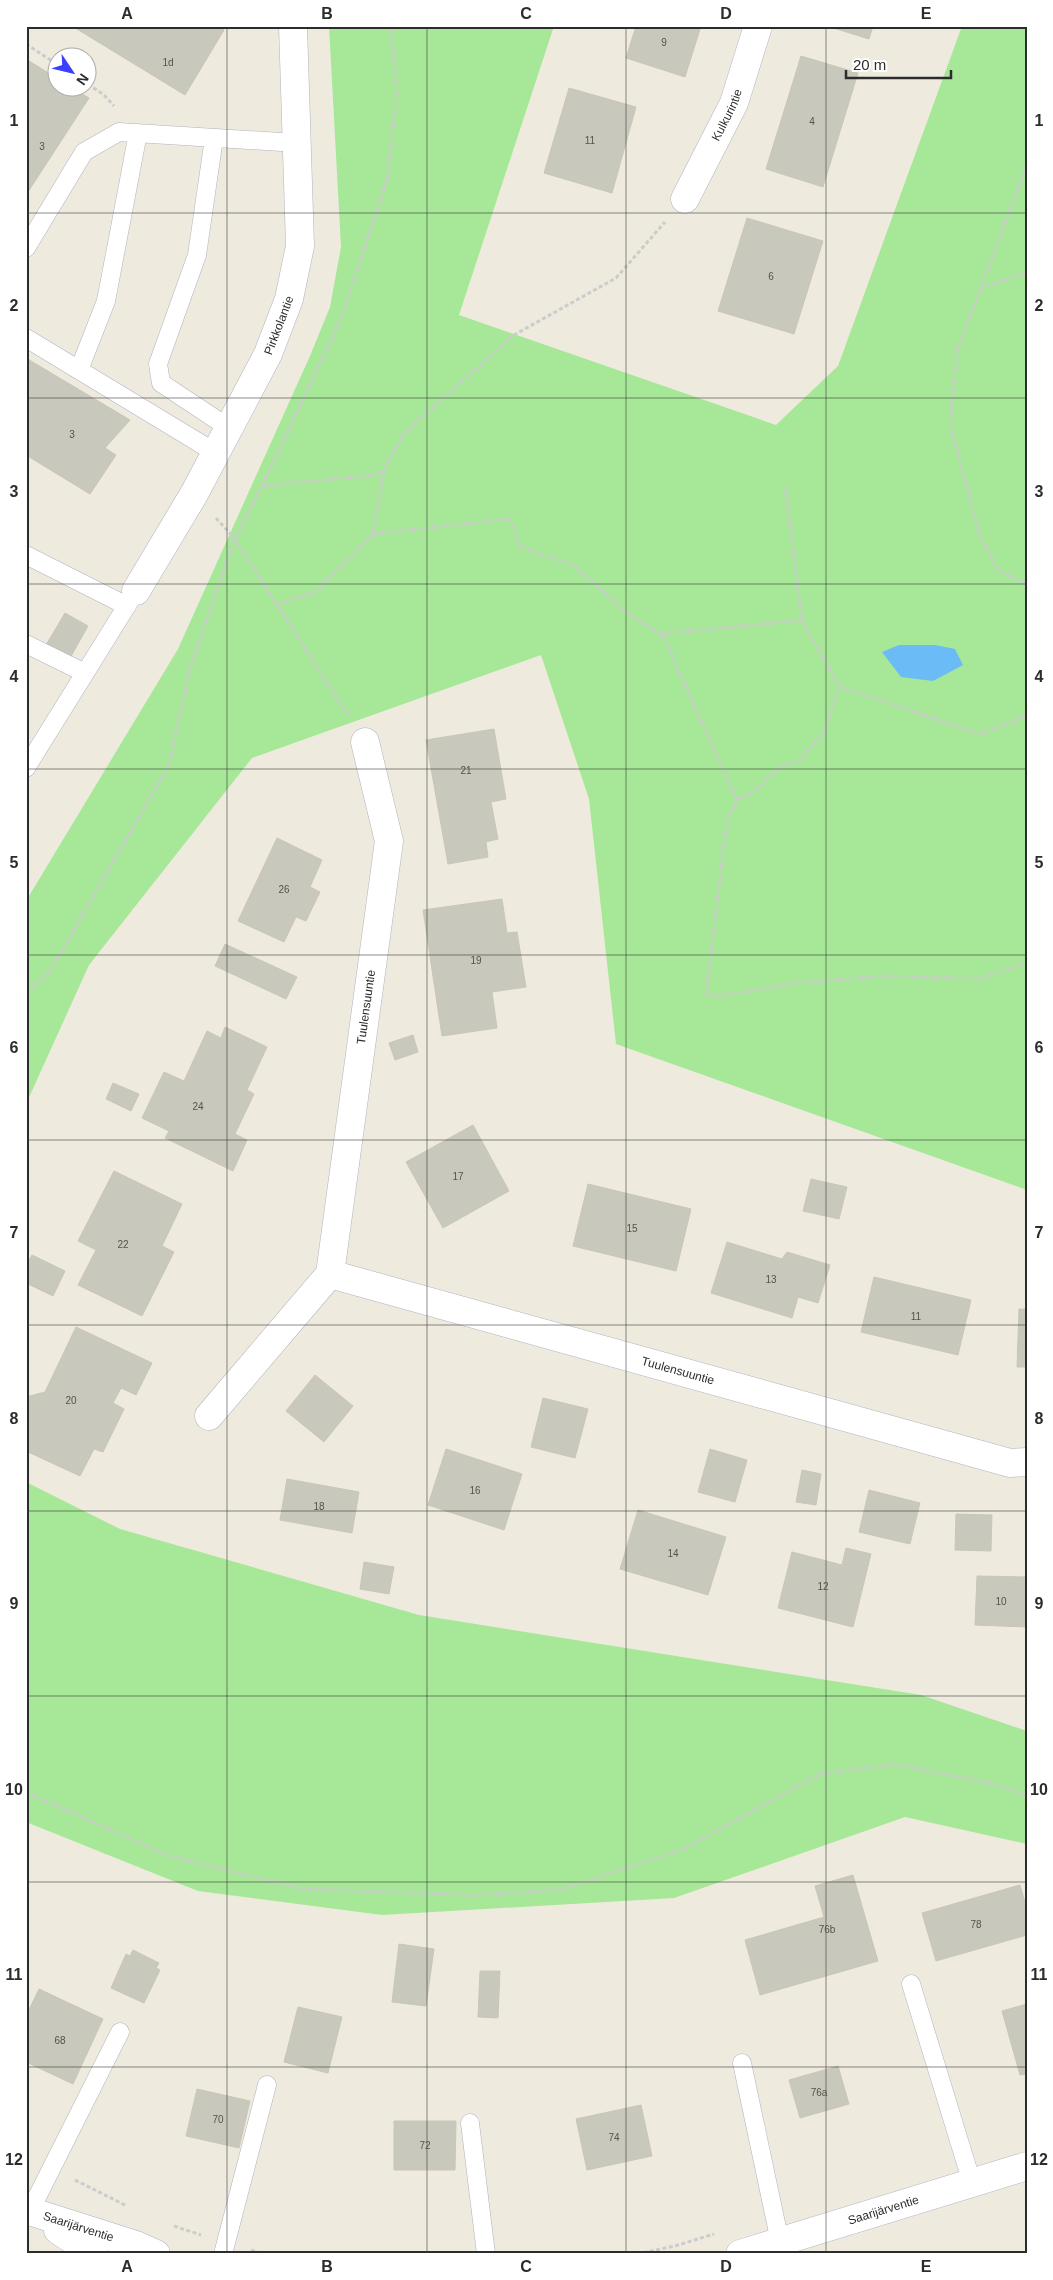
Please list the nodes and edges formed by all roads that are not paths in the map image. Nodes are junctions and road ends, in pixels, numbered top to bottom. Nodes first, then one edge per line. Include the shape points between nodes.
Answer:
1 (293, 26) edge
2 (758, 26) edge
3 (138, 133) junction
4 (214, 138) junction
5 (297, 143) junction
6 (686, 199) road end
7 (26, 248) edge
8 (26, 338) edge
9 (79, 370) junction
10 (229, 428) junction
11 (216, 453) junction
12 (26, 555) edge
13 (132, 598) junction
14 (26, 644) edge
15 (85, 674) junction
16 (365, 742) road end
17 (26, 768) edge
18 (330, 1274) junction
19 (210, 1416) dead end
20 (1027, 1462) edge
21 (911, 1984) dead end
22 (120, 2032) dead end
23 (742, 2063) dead end
24 (267, 2086) dead end
25 (470, 2123) dead end
26 (1027, 2166) edge
27 (972, 2183) junction
28 (28, 2211) edge
29 (780, 2242) junction
30 (224, 2249) edge
31 (94, 2254) edge
32 (156, 2254) edge
33 (486, 2254) edge
34 (740, 2254) edge

1 - 5 street, Pirkkolantie
2 - 6 street, Kulkurintie via 734,103
3 - 4 lane
3 - 7 lane via 119,132 84,152
3 - 9 lane via 106,301
4 - 5 lane
4 - 10 lane via 198,255 158,364 161,383
5 - 10 street, Pirkkolantie via 300,246 289,299 268,354
8 - 9 lane
9 - 11 lane
10 - 11 street, Pirkkolantie
11 - 13 street, Pirkkolantie
12 - 13 lane
13 - 15 lane
14 - 15 lane
15 - 17 lane
16 - 18 street, Tuulensuuntie via 389,841
18 - 19 street
18 - 20 street, Tuulensuuntie via 1010,1463
21 - 27 lane
22 - 28 lane
23 - 29 lane
24 - 30 lane
25 - 33 lane
26 - 27 street, Saarijärventie
27 - 29 street, Saarijärventie
28 - 31 street, Saarijärventie
28 - 32 street, Saarijärventie
29 - 34 street, Saarijärventie

